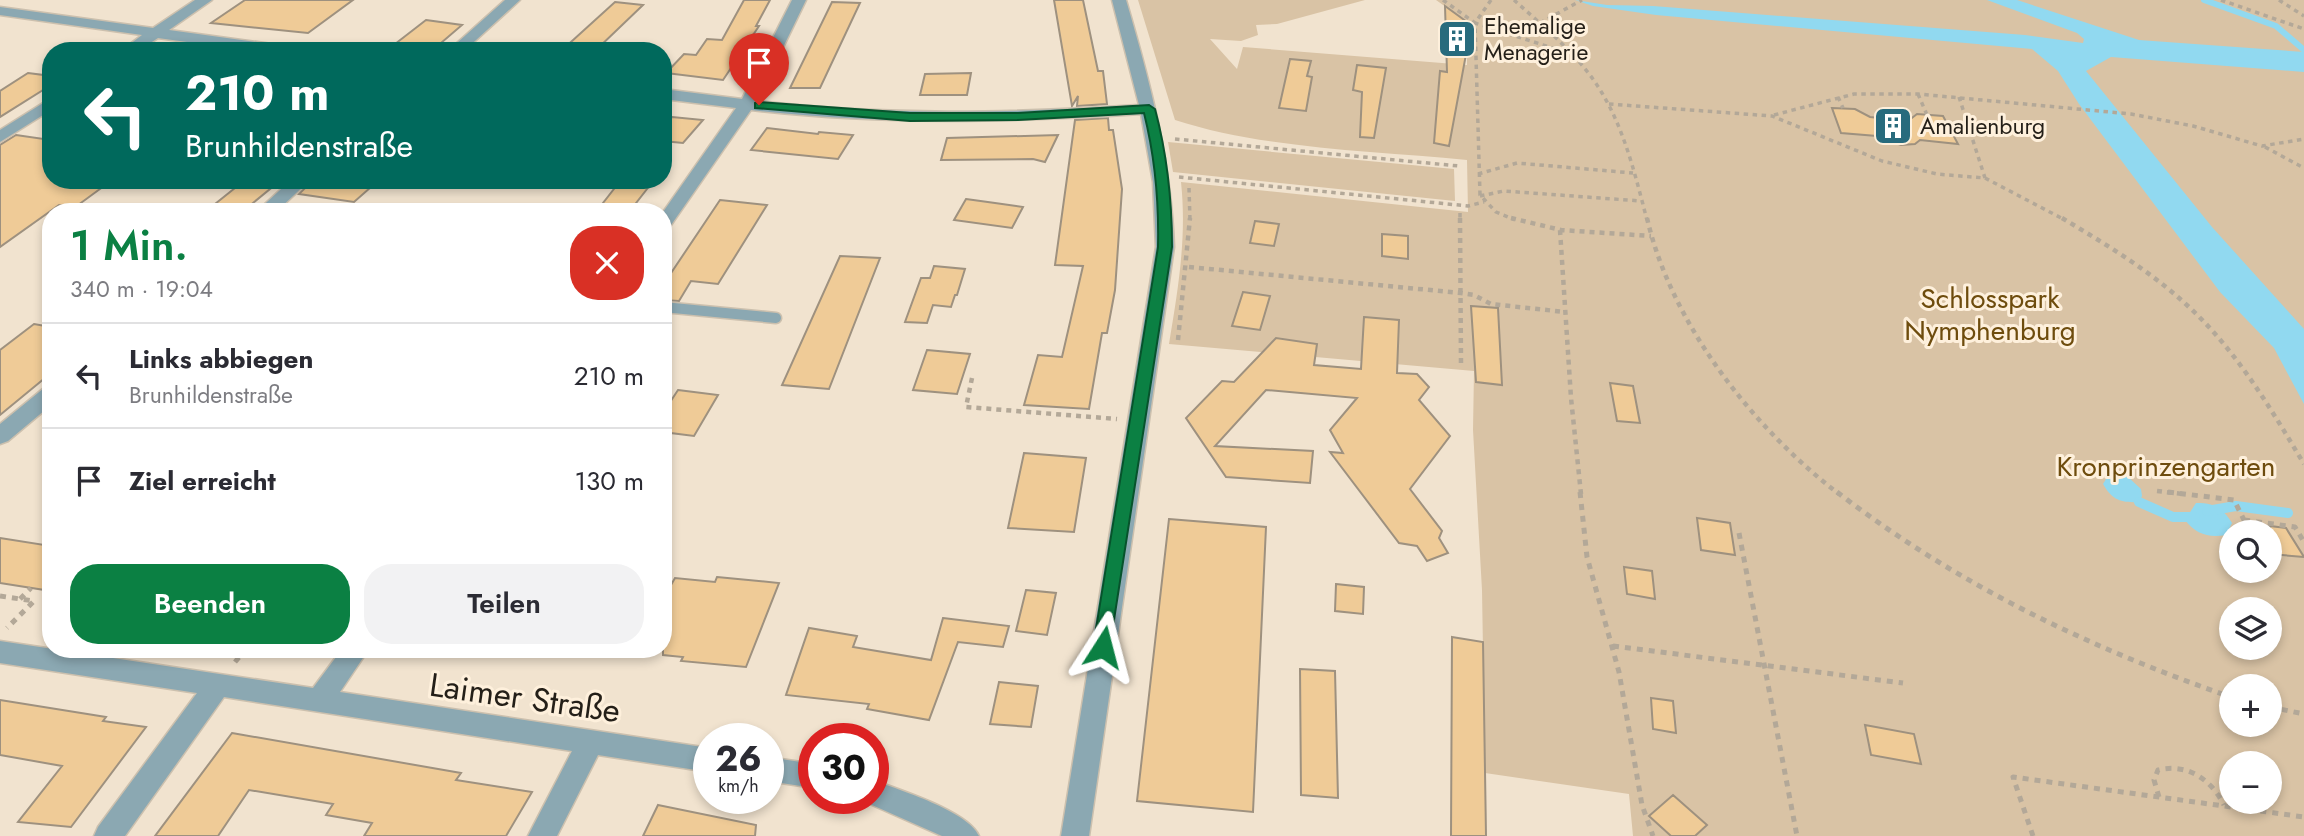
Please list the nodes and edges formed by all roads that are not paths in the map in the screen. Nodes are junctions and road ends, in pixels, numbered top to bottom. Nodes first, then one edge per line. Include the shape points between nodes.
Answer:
1 (205, 0) edge
2 (513, 0) edge
3 (799, 0) edge
4 (1119, 0) edge
5 (0, 12) edge
6 (154, 34) junction
7 (142, 42) edge
8 (216, 42) edge
9 (465, 42) edge
10 (672, 95) edge
11 (747, 104) junction
12 (42, 109) edge
13 (1149, 109) junction
14 (0, 136) edge
15 (292, 189) edge
16 (275, 203) edge
17 (672, 211) edge
18 (672, 308) edge
19 (776, 318) dead end
20 (42, 401) edge
21 (0, 436) edge
22 (3, 641) edge
23 (42, 649) edge
24 (86, 658) edge
25 (350, 658) edge
26 (218, 685) junction
27 (318, 702) junction
28 (591, 742) junction
29 (693, 758) edge
30 (889, 799) edge
31 (108, 836) edge
32 (542, 836) edge
33 (965, 836) edge
34 (1075, 836) edge

1 - 6 street
2 - 9 street
3 - 11 street
4 - 13 street
5 - 6 street
6 - 7 street
6 - 8 street
10 - 11 street
11 - 13 street via 910,117 1018,117
11 - 17 street
12 - 14 street
13 - 34 street via 1161,176 1165,247
15 - 16 street
18 - 19 lane
20 - 21 street
22 - 23 street, Laimer Straße
24 - 26 street, Laimer Straße
25 - 27 street
26 - 27 street, Laimer Straße
26 - 31 street
27 - 28 street, Laimer Straße
28 - 29 street, Laimer Straße
28 - 32 street
30 - 33 street

